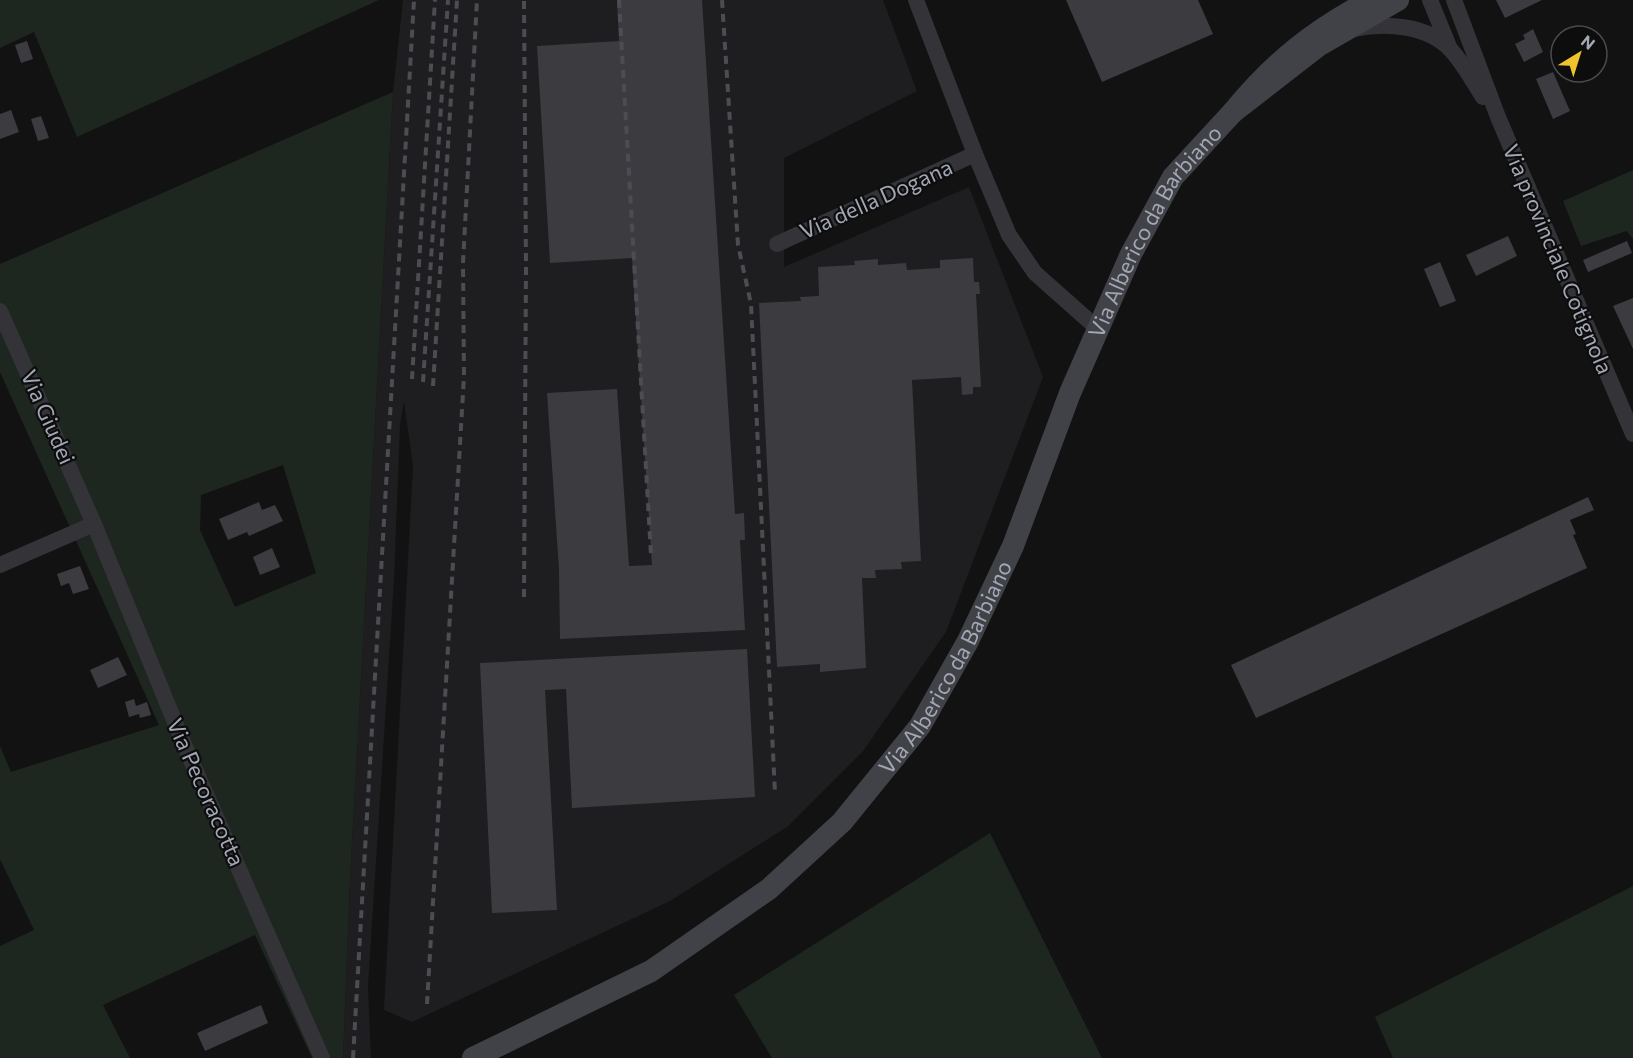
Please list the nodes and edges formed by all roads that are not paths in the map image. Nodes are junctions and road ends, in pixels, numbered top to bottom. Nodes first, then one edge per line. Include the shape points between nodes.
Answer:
1 (916, 0) edge
2 (1371, 0) edge
3 (1398, 0) edge
4 (1430, 0) edge
5 (1454, 0) edge
6 (1333, 37) junction
7 (1450, 49) junction
8 (1233, 111) junction
9 (1498, 117) junction
10 (975, 154) junction
11 (777, 244) dead end
12 (0, 311) edge
13 (1097, 328) junction
14 (1633, 434) edge
15 (94, 524) junction
16 (0, 565) edge
17 (322, 1058) edge
18 (472, 1058) edge

1 - 10 street, Via della Dogana
2 - 8 main road, Via Alberico da Barbiano via 1335,19 1278,62
3 - 6 main road, Via Alberico da Barbiano
4 - 7 street, Via provinciale Cotignola
5 - 9 street, Via provinciale Cotignola
6 - 7 street, Via provinciale Cotignola via 1371,25 1398,26 1419,31
6 - 8 main road, Via Alberico da Barbiano
7 - 9 street, Via provinciale Cotignola
8 - 13 main road, Via Alberico da Barbiano via 1173,177
9 - 14 street, Via provinciale Cotignola
10 - 11 street, Via della Dogana
10 - 13 street, Via della Dogana via 1010,235 1035,273
12 - 15 street, Via Giudei
13 - 18 main road, Via Alberico da Barbiano via 1013,546 968,641 920,726 842,822 769,889 651,971
15 - 16 street
15 - 17 street, Via Pecoracotta via 183,742

